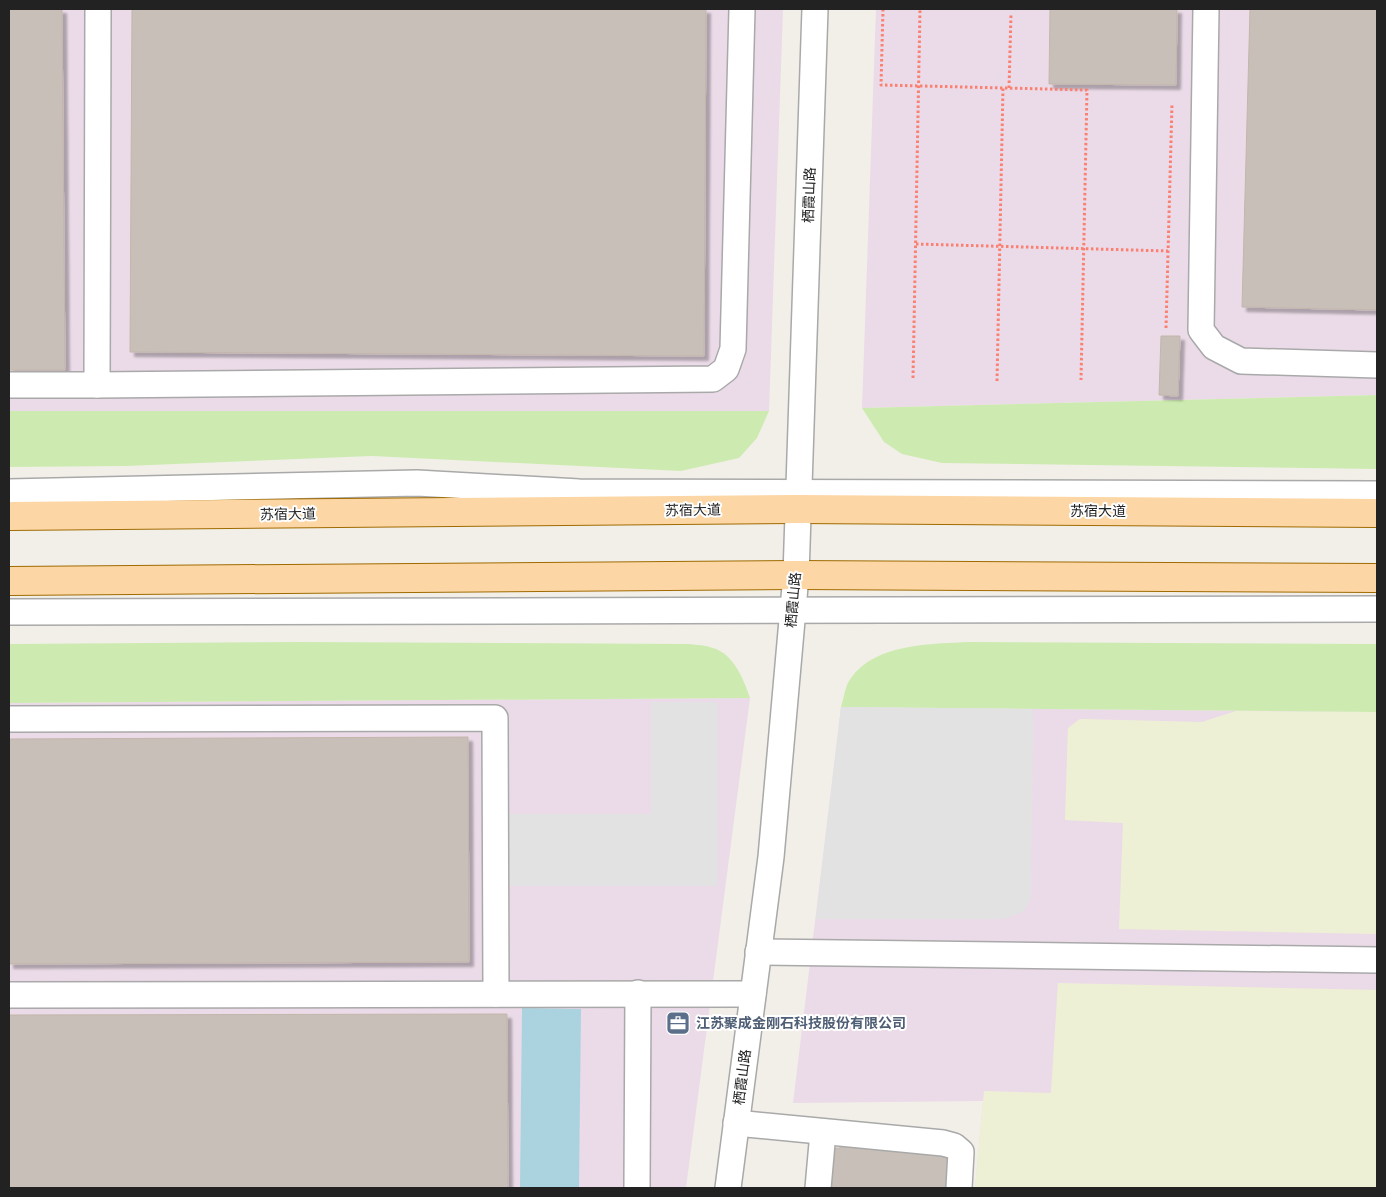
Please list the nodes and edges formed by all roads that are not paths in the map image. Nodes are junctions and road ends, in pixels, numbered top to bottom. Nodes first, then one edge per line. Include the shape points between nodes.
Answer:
1 (98, 9) edge
2 (742, 9) edge
3 (815, 9) edge
4 (1206, 9) edge
5 (1377, 365) edge
6 (97, 385) junction
7 (9, 386) edge
8 (9, 492) edge
9 (1377, 494) edge
10 (798, 500) junction
11 (1377, 513) edge
12 (9, 516) edge
13 (796, 575) junction
14 (1377, 578) edge
15 (9, 581) edge
16 (1377, 609) edge
17 (792, 610) junction
18 (9, 612) edge
19 (9, 719) edge
20 (758, 952) junction
21 (1377, 960) edge
22 (638, 993) junction
23 (496, 994) junction
24 (753, 994) junction
25 (9, 995) edge
26 (736, 1123) junction
27 (823, 1132) junction
28 (637, 1188) edge
29 (728, 1188) edge
30 (818, 1188) edge
31 (959, 1188) edge

1 - 6 street
2 - 6 street via 733,349 726,370 713,379
3 - 10 street, 栖霞山路
4 - 5 street via 1200,330 1214,347 1241,361
6 - 7 street
8 - 10 street via 417,483
9 - 10 street
10 - 11 main road, 苏宿大道
10 - 12 main road, 苏宿大道
10 - 13 street, 栖霞山路
13 - 14 main road
13 - 15 main road
13 - 17 street, 栖霞山路
16 - 17 street
17 - 18 street
17 - 20 street, 栖霞山路 via 770,857
19 - 23 street via 495,718
20 - 21 street
20 - 24 street, 栖霞山路
22 - 23 street
22 - 24 street
22 - 28 street
23 - 25 street
24 - 26 street, 栖霞山路
26 - 27 street
26 - 29 street, 栖霞山路
27 - 30 street
27 - 31 street via 954,1146 962,1158

